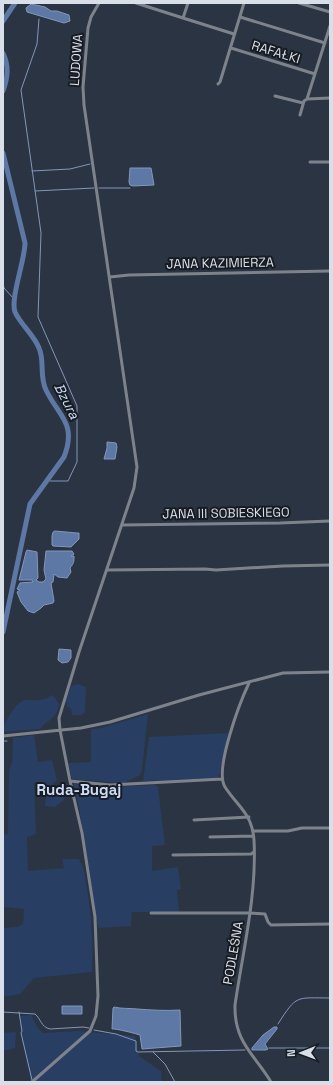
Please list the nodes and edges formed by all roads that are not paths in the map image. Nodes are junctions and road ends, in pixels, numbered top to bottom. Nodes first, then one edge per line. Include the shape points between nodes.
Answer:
1 (99, 3) edge
2 (136, 3) edge
3 (188, 3) edge
4 (244, 3) edge
5 (299, 3) edge
6 (330, 12) edge
7 (240, 17) junction
8 (183, 18) junction
9 (330, 26) edge
10 (234, 34) junction
11 (325, 43) junction
12 (230, 48) junction
13 (315, 74) junction
14 (218, 84) dead end
15 (275, 96) dead end
16 (330, 98) edge
17 (307, 99) junction
18 (303, 104) junction
19 (300, 115) dead end
20 (310, 162) dead end
21 (330, 162) edge
22 (330, 271) edge
23 (110, 277) junction
24 (330, 520) edge
25 (122, 525) junction
26 (330, 565) edge
27 (107, 570) junction
28 (330, 672) edge
29 (249, 683) junction
30 (60, 730) junction
31 (3, 736) edge
32 (222, 779) junction
33 (70, 781) junction
34 (249, 817) junction
35 (194, 820) dead end
36 (330, 828) edge
37 (253, 831) junction
38 (253, 836) junction
39 (210, 837) dead end
40 (254, 852) junction
41 (173, 855) dead end
42 (151, 913) dead end
43 (250, 913) junction
44 (330, 924) edge
45 (32, 1082) edge
46 (271, 1082) edge

1 - 23 street, LUDOWA via 91,17 87,34 83,86
2 - 8 street
3 - 8 street
4 - 7 street
5 - 6 street
7 - 10 street
7 - 11 street, RAFAŁKI
8 - 10 street
9 - 11 street, RAFAŁKI
10 - 12 street
11 - 13 street, RAFAŁKI
12 - 13 street, RAFAŁKI
12 - 14 street
13 - 17 street, RAFAŁKI
15 - 18 street
16 - 17 street
17 - 18 street
18 - 19 street
20 - 21 street
22 - 23 street, JANA KAZIMIERZA
23 - 25 street, LUDOWA via 137,467 134,488
24 - 25 street, JANA III SOBIESKIEGO
25 - 27 street, LUDOWA
26 - 27 street via 216,570
27 - 30 street, LUDOWA via 60,713
28 - 29 street via 285,673
29 - 30 street via 115,721
29 - 32 street via 231,730
30 - 31 street
30 - 33 street, LUDOWA
32 - 33 street via 110,785
32 - 34 street, PODLEŚNA
33 - 45 street, LUDOWA via 82,833 95,917 98,1001 94,1024 90,1031
34 - 35 street
34 - 37 street, PODLEŚNA
36 - 37 street
37 - 38 street, PODLEŚNA
38 - 39 street
38 - 40 street, PODLEŚNA
40 - 41 street
40 - 43 street, PODLEŚNA
42 - 43 street
43 - 44 street via 265,914 271,925
43 - 46 street, PODLEŚNA via 235,1017 243,1043

